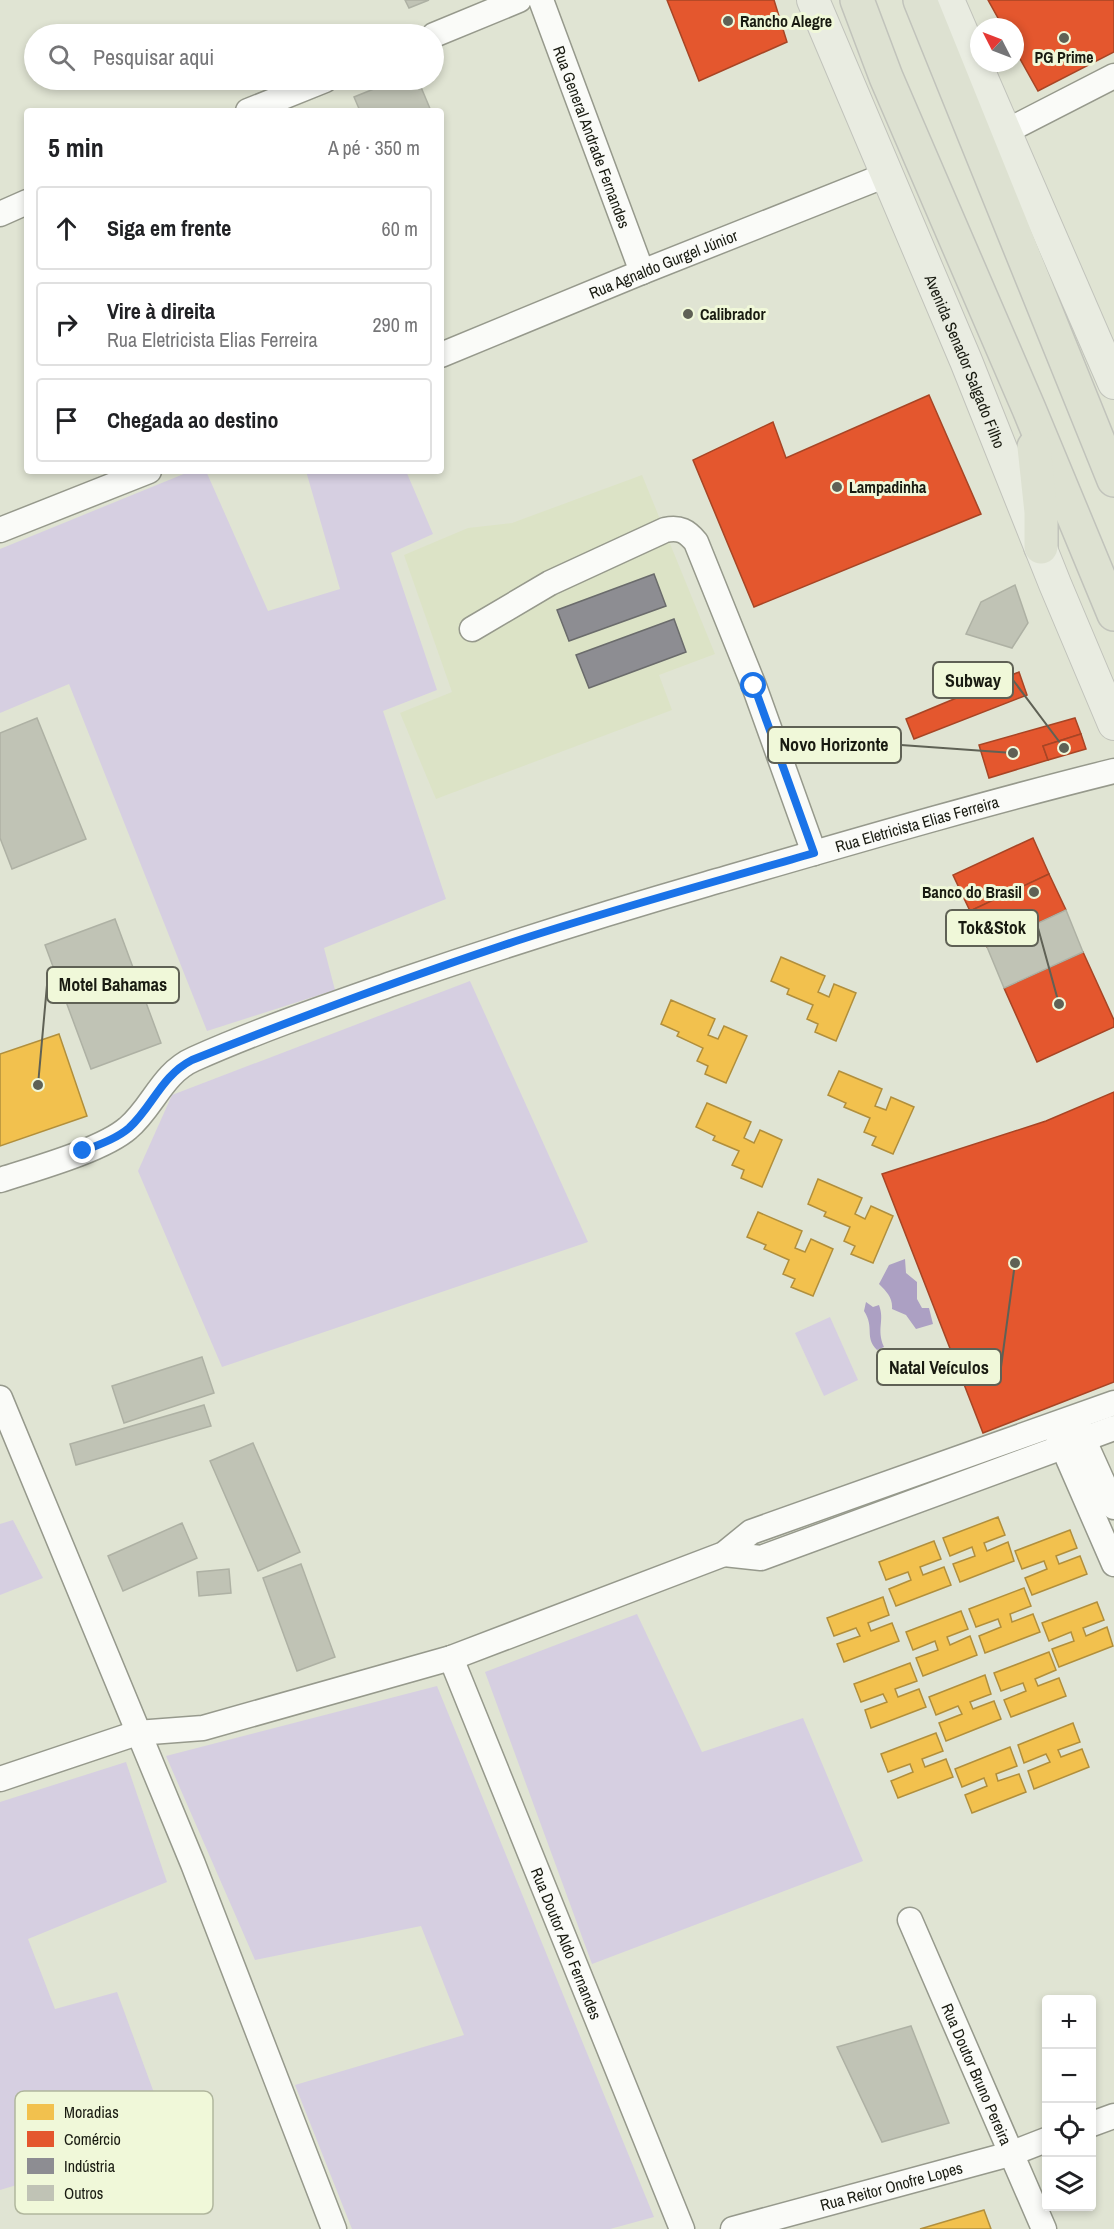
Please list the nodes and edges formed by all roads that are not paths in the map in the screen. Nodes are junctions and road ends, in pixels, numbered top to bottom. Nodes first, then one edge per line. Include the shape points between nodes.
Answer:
1 (519, 0) edge
2 (541, 0) edge
3 (813, 0) edge
4 (857, 0) edge
5 (920, 0) edge
6 (948, 0) edge
7 (444, 31) edge
8 (1114, 76) edge
9 (300, 90) edge
10 (255, 108) edge
11 (1005, 132) junction
12 (886, 175) junction
13 (24, 203) edge
14 (0, 214) edge
15 (642, 272) junction
16 (444, 354) edge
17 (1114, 383) edge
18 (1029, 410) junction
19 (142, 474) edge
20 (1114, 480) edge
21 (0, 531) edge
22 (1041, 547) junction
23 (1114, 614) edge
24 (472, 629) dead end
25 (1114, 723) edge
26 (1114, 771) edge
27 (814, 853) junction
28 (0, 1180) edge
29 (0, 1398) edge
30 (1114, 1403) edge
31 (1114, 1428) edge
32 (1068, 1432) junction
33 (1114, 1507) edge
34 (1114, 1564) edge
35 (450, 1658) junction
36 (138, 1732) junction
37 (0, 1779) edge
38 (910, 1920) dead end
39 (1114, 2116) edge
40 (1096, 2123) edge
41 (1042, 2142) edge
42 (1010, 2154) junction
43 (334, 2229) edge
44 (682, 2229) edge
45 (733, 2229) edge
46 (1044, 2229) edge

1 - 7 street
2 - 15 street, Rua General Andrade Fernandes
3 - 12 main road, Avenida Senador Salgado Filho
4 - 18 highway
5 - 20 highway
6 - 11 main road
8 - 11 street
9 - 10 street
11 - 17 main road
12 - 15 street, Rua Agnaldo Gurgel Júnior
12 - 22 main road, Avenida Senador Salgado Filho
13 - 14 street
15 - 16 street, Rua Agnaldo Gurgel Júnior
18 - 22 highway via 1041,512
18 - 23 highway
19 - 21 street
22 - 25 main road, Avenida Senador Salgado Filho
24 - 27 street via 550,583 665,530 688,532 696,542 754,686
26 - 27 street, Rua Eletricista Elias Ferreira via 981,804
27 - 28 street, Rua Eletricista Elias Ferreira via 504,945 332,1005 192,1060 167,1079 137,1119 118,1136
29 - 36 street
30 - 32 street
31 - 32 street
32 - 33 street
32 - 34 street
32 - 35 street via 751,1532 724,1554
35 - 36 street via 203,1728
35 - 44 street, Rua Doutor Aldo Fernandes
36 - 37 street
36 - 43 street
38 - 42 street, Rua Doutor Bruno Pereira
39 - 40 street
41 - 42 street, Rua Reitor Onofre Lopes
42 - 45 street, Rua Reitor Onofre Lopes
42 - 46 street, Rua Doutor Bruno Pereira

